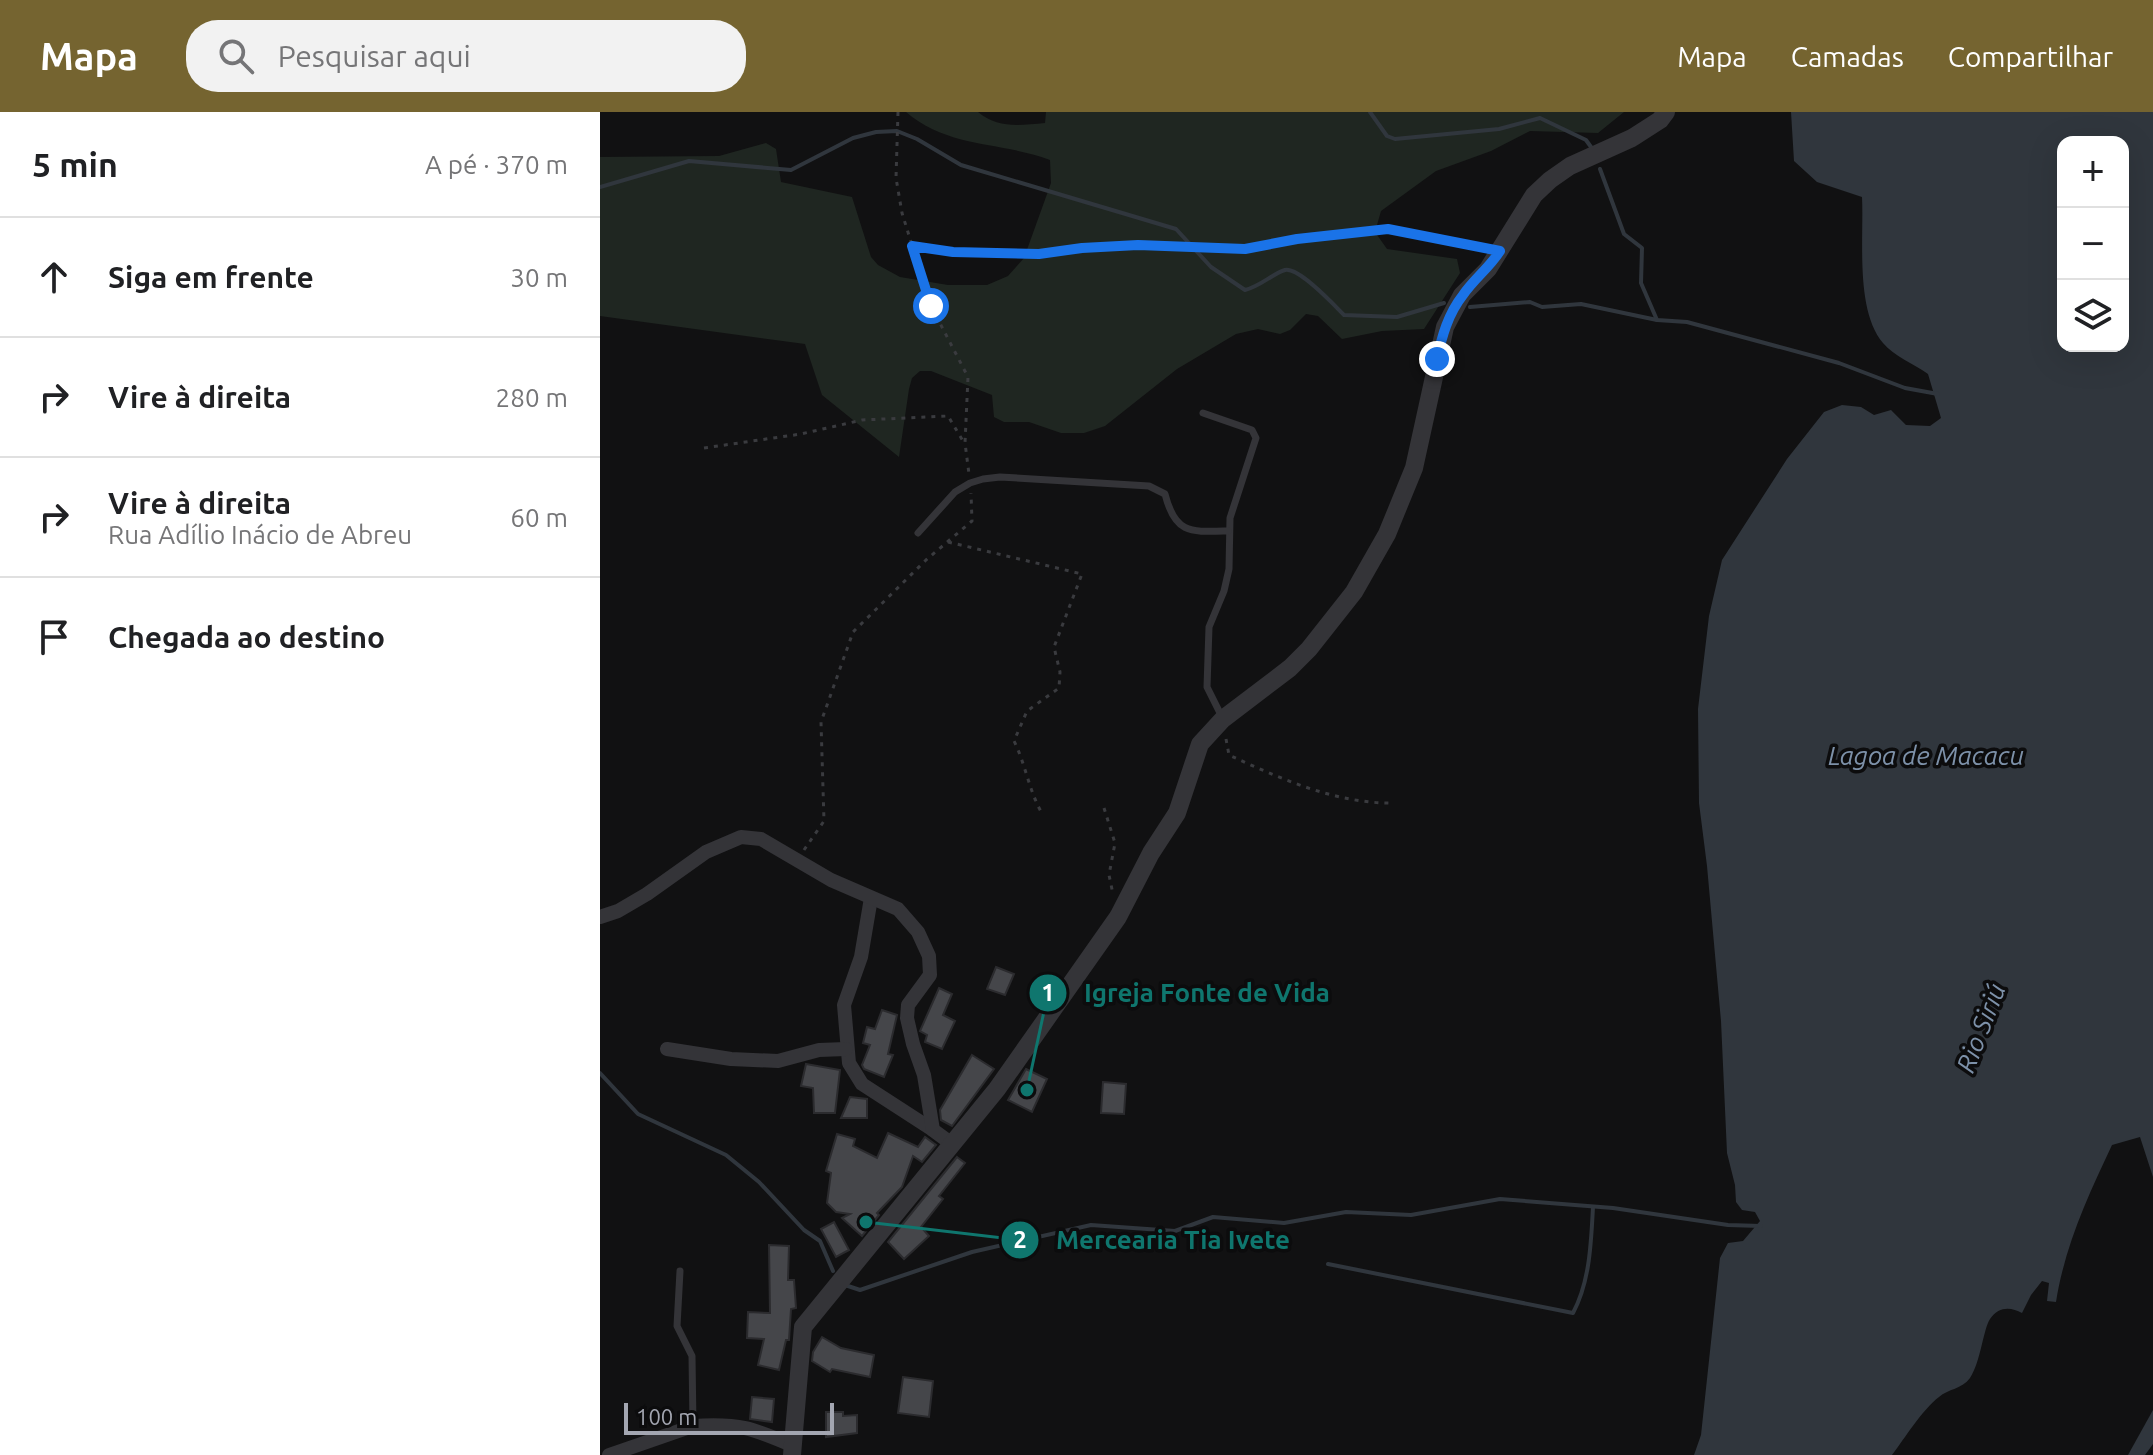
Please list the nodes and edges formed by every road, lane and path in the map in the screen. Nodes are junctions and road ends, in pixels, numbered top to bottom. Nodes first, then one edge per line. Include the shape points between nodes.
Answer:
1 (898, 112) edge
2 (1666, 112) edge
3 (912, 246) junction
4 (1500, 251) junction
5 (1203, 413) dead end
6 (965, 443) junction
7 (704, 448) dead end
8 (970, 483) junction
9 (1228, 531) junction
10 (918, 533) dead end
11 (948, 542) junction
12 (1223, 719) junction
13 (1390, 803) dead end
14 (1104, 808) dead end
15 (1043, 815) dead end
16 (799, 859) junction
17 (871, 898) junction
18 (600, 917) edge
19 (1118, 917) junction
20 (667, 1049) dead end
21 (846, 1049) junction
22 (933, 1130) junction
23 (952, 1144) junction
24 (680, 1271) dead end
25 (693, 1426) junction
26 (793, 1450) edge
27 (609, 1455) edge

1 - 3 path via 896,178
2 - 4 street via 1632,138 1550,180 1534,195
3 - 4 path via 1039,254 1138,245 1245,249 1388,229
3 - 6 path via 931,306 968,377
4 - 12 street via 1462,295 1445,327 1414,468 1387,534 1354,592 1290,668
5 - 9 lane via 1252,430 1256,438
6 - 7 path via 948,416 862,420
6 - 8 path
8 - 9 lane via 1000,477 1149,486 1165,494 1179,525
8 - 10 lane
8 - 11 path via 972,521
9 - 12 lane via 1229,569 1209,627 1207,687
11 - 15 path via 1082,574 1054,647 1059,688 1027,711 1014,741
11 - 16 path via 853,632 821,722 824,821
12 - 13 path via 1229,755 1314,790
12 - 19 street via 1200,744 1177,813
14 - 19 path via 1115,843 1109,875
16 - 17 street
16 - 18 street via 761,839 741,837 706,852 628,906
17 - 21 street via 861,957 844,1005
17 - 22 street via 905,915 929,956 930,975 908,1005 907,1018
19 - 23 street via 1032,1043
20 - 21 street via 778,1061
21 - 22 street via 862,1084
22 - 23 street
23 - 26 street via 803,1327
24 - 25 lane via 677,1326 692,1356
25 - 26 street via 748,1426
25 - 27 street

